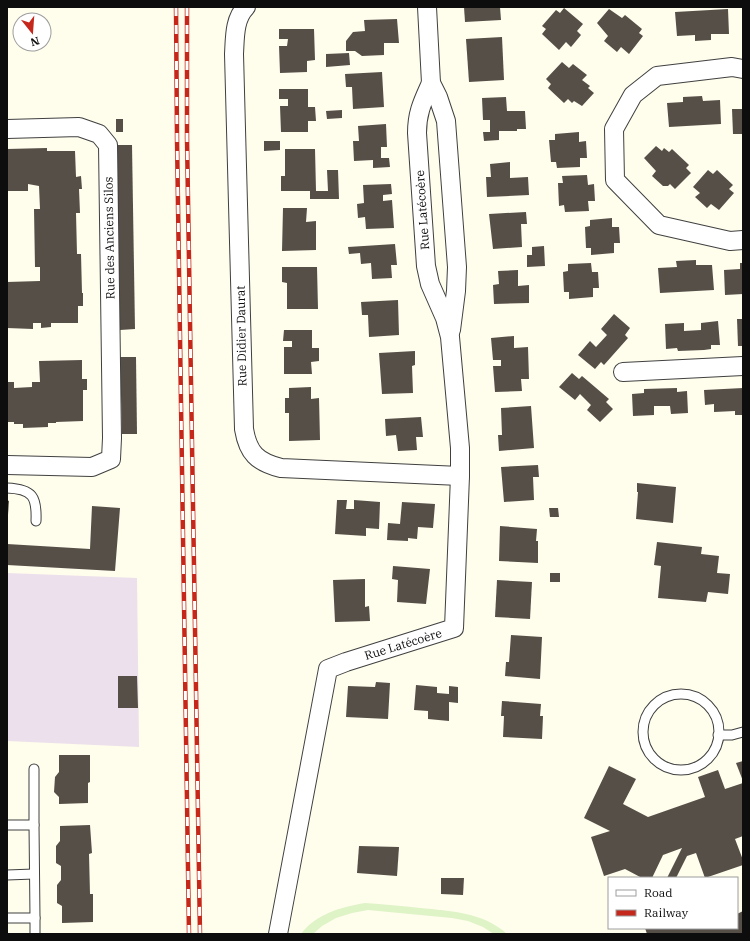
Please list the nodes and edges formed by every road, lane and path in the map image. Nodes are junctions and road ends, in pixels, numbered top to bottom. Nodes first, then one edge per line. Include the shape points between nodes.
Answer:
1 (246, 7) edge
2 (428, 7) edge
3 (743, 69) edge
4 (431, 83) junction
5 (7, 129) edge
6 (743, 240) edge
7 (450, 337) junction
8 (743, 366) edge
9 (623, 372) dead end
10 (7, 465) edge
11 (460, 476) junction
12 (7, 488) edge
13 (36, 521) dead end
14 (743, 732) edge
15 (718, 735) junction
16 (34, 769) dead end
17 (7, 825) edge
18 (34, 825) junction
19 (7, 874) edge
20 (34, 874) junction
21 (7, 918) edge
22 (35, 918) junction
23 (35, 934) edge
24 (278, 934) edge

1 - 11 street, Rue Didier Daurat via 236,27 234,54 244,429 248,446 260,461 280,468
2 - 4 street, Rue Latécoère
3 - 6 street via 732,67 657,76 633,95 614,129 615,180 659,225 730,241
4 - 7 street, Rue Latécoère via 444,112 447,128 456,267 456,291
4 - 7 street, Rue Latécoère via 417,120 426,266
5 - 10 street, Rue des Anciens Silos via 79,127 99,134 108,145 112,438 111,459 92,467
7 - 11 street, Rue Latécoère via 460,448
8 - 9 street
11 - 24 street, Rue Latécoère via 454,628 328,669
12 - 13 lane via 20,488 29,493 36,507
14 - 15 lane
15 - 15 lane via 715,716 709,708 702,701 684,695 674,695 656,703 649,711 643,729 643,739 652,757 663,766 677,770 697,766 705,761 712,754
16 - 18 lane
17 - 18 lane
18 - 20 lane
19 - 20 lane
20 - 22 lane
21 - 22 lane
22 - 23 lane

